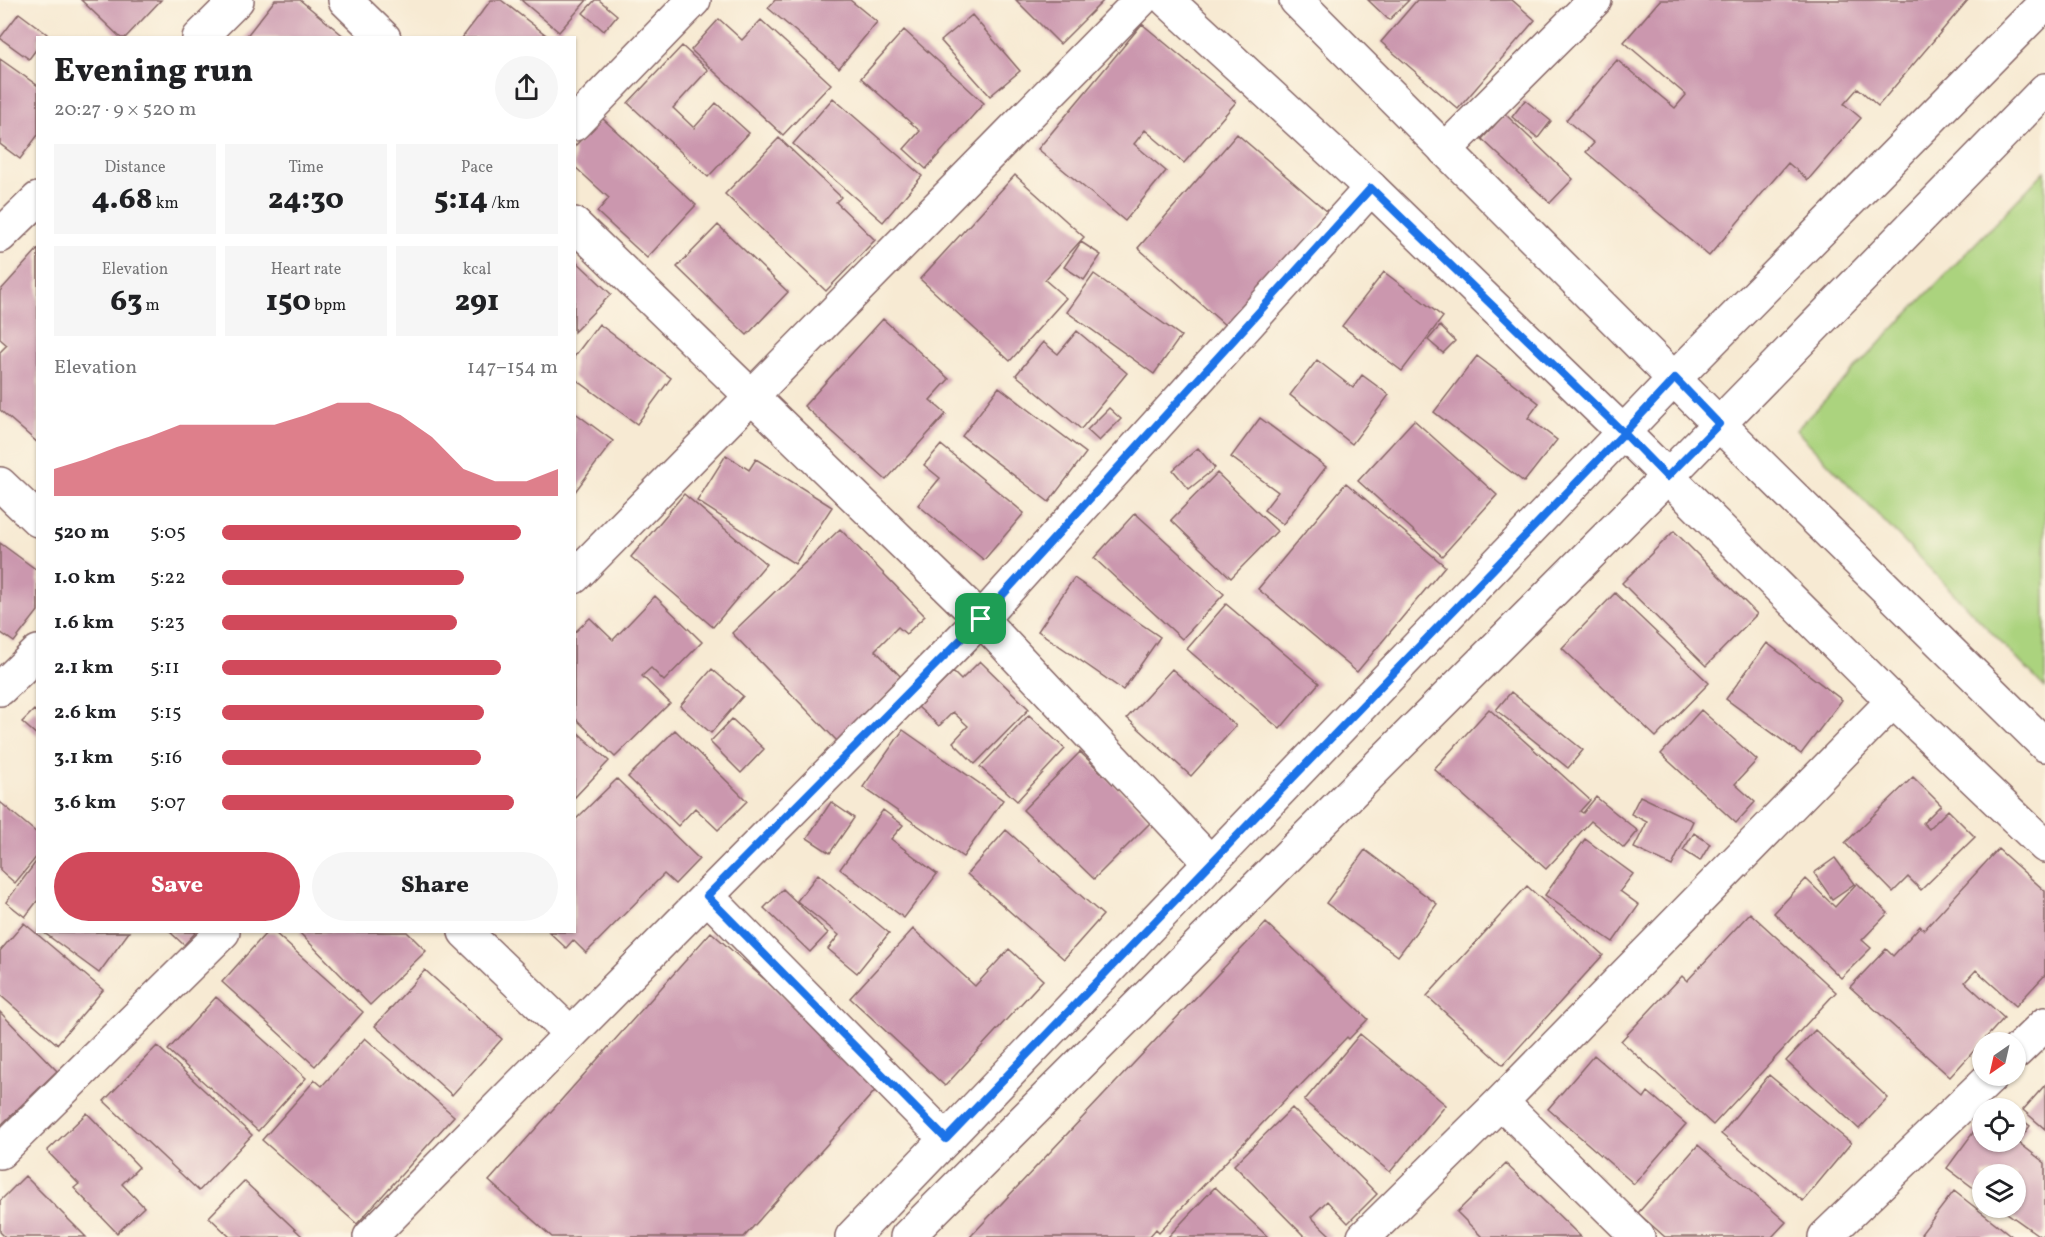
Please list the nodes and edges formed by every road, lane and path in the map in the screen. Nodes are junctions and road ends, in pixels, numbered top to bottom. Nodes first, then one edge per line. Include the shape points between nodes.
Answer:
1 (237, 0) edge
2 (345, 0) edge
3 (694, 0) edge
4 (1141, 0) edge
5 (1167, 0) edge
6 (1296, 0) edge
7 (1595, 0) edge
8 (2045, 3) edge
9 (202, 36) edge
10 (382, 36) edge
11 (2045, 90) edge
12 (576, 122) edge
13 (1445, 150) junction
14 (1371, 188) junction
15 (36, 201) edge
16 (576, 226) edge
17 (0, 236) edge
18 (1675, 378) junction
19 (752, 396) junction
20 (1719, 424) junction
21 (1624, 433) junction
22 (1667, 477) junction
23 (0, 484) edge
24 (36, 518) edge
25 (576, 575) edge
26 (981, 619) junction
27 (36, 654) edge
28 (0, 689) edge
29 (1893, 700) junction
30 (2045, 745) edge
31 (2045, 846) edge
32 (1210, 862) junction
33 (707, 896) junction
34 (222, 933) edge
35 (466, 933) edge
36 (2045, 1024) edge
37 (570, 1033) junction
38 (2026, 1042) edge
39 (1982, 1086) edge
40 (1501, 1101) junction
41 (946, 1139) junction
42 (0, 1152) edge
43 (370, 1237) edge
44 (852, 1237) edge
45 (907, 1237) edge
46 (1364, 1237) edge
47 (1638, 1237) edge
48 (1825, 1237) edge

1 - 9 street
2 - 10 street
3 - 12 street
4 - 19 street
5 - 14 street
6 - 13 street
7 - 13 street
8 - 18 street
11 - 20 street
13 - 18 street
14 - 21 street
14 - 26 street
15 - 17 street
16 - 19 street
18 - 20 street
18 - 21 street
19 - 25 street
19 - 26 street
20 - 22 street
20 - 30 street
21 - 22 street
21 - 32 street
22 - 29 street
22 - 45 street
23 - 24 street
26 - 32 street
26 - 33 street
27 - 28 street
29 - 31 street
29 - 40 street
32 - 41 street
33 - 37 street
33 - 41 street
34 - 42 street
35 - 37 street
36 - 38 street
37 - 43 street
39 - 48 street
40 - 46 street
40 - 47 street
41 - 44 street

